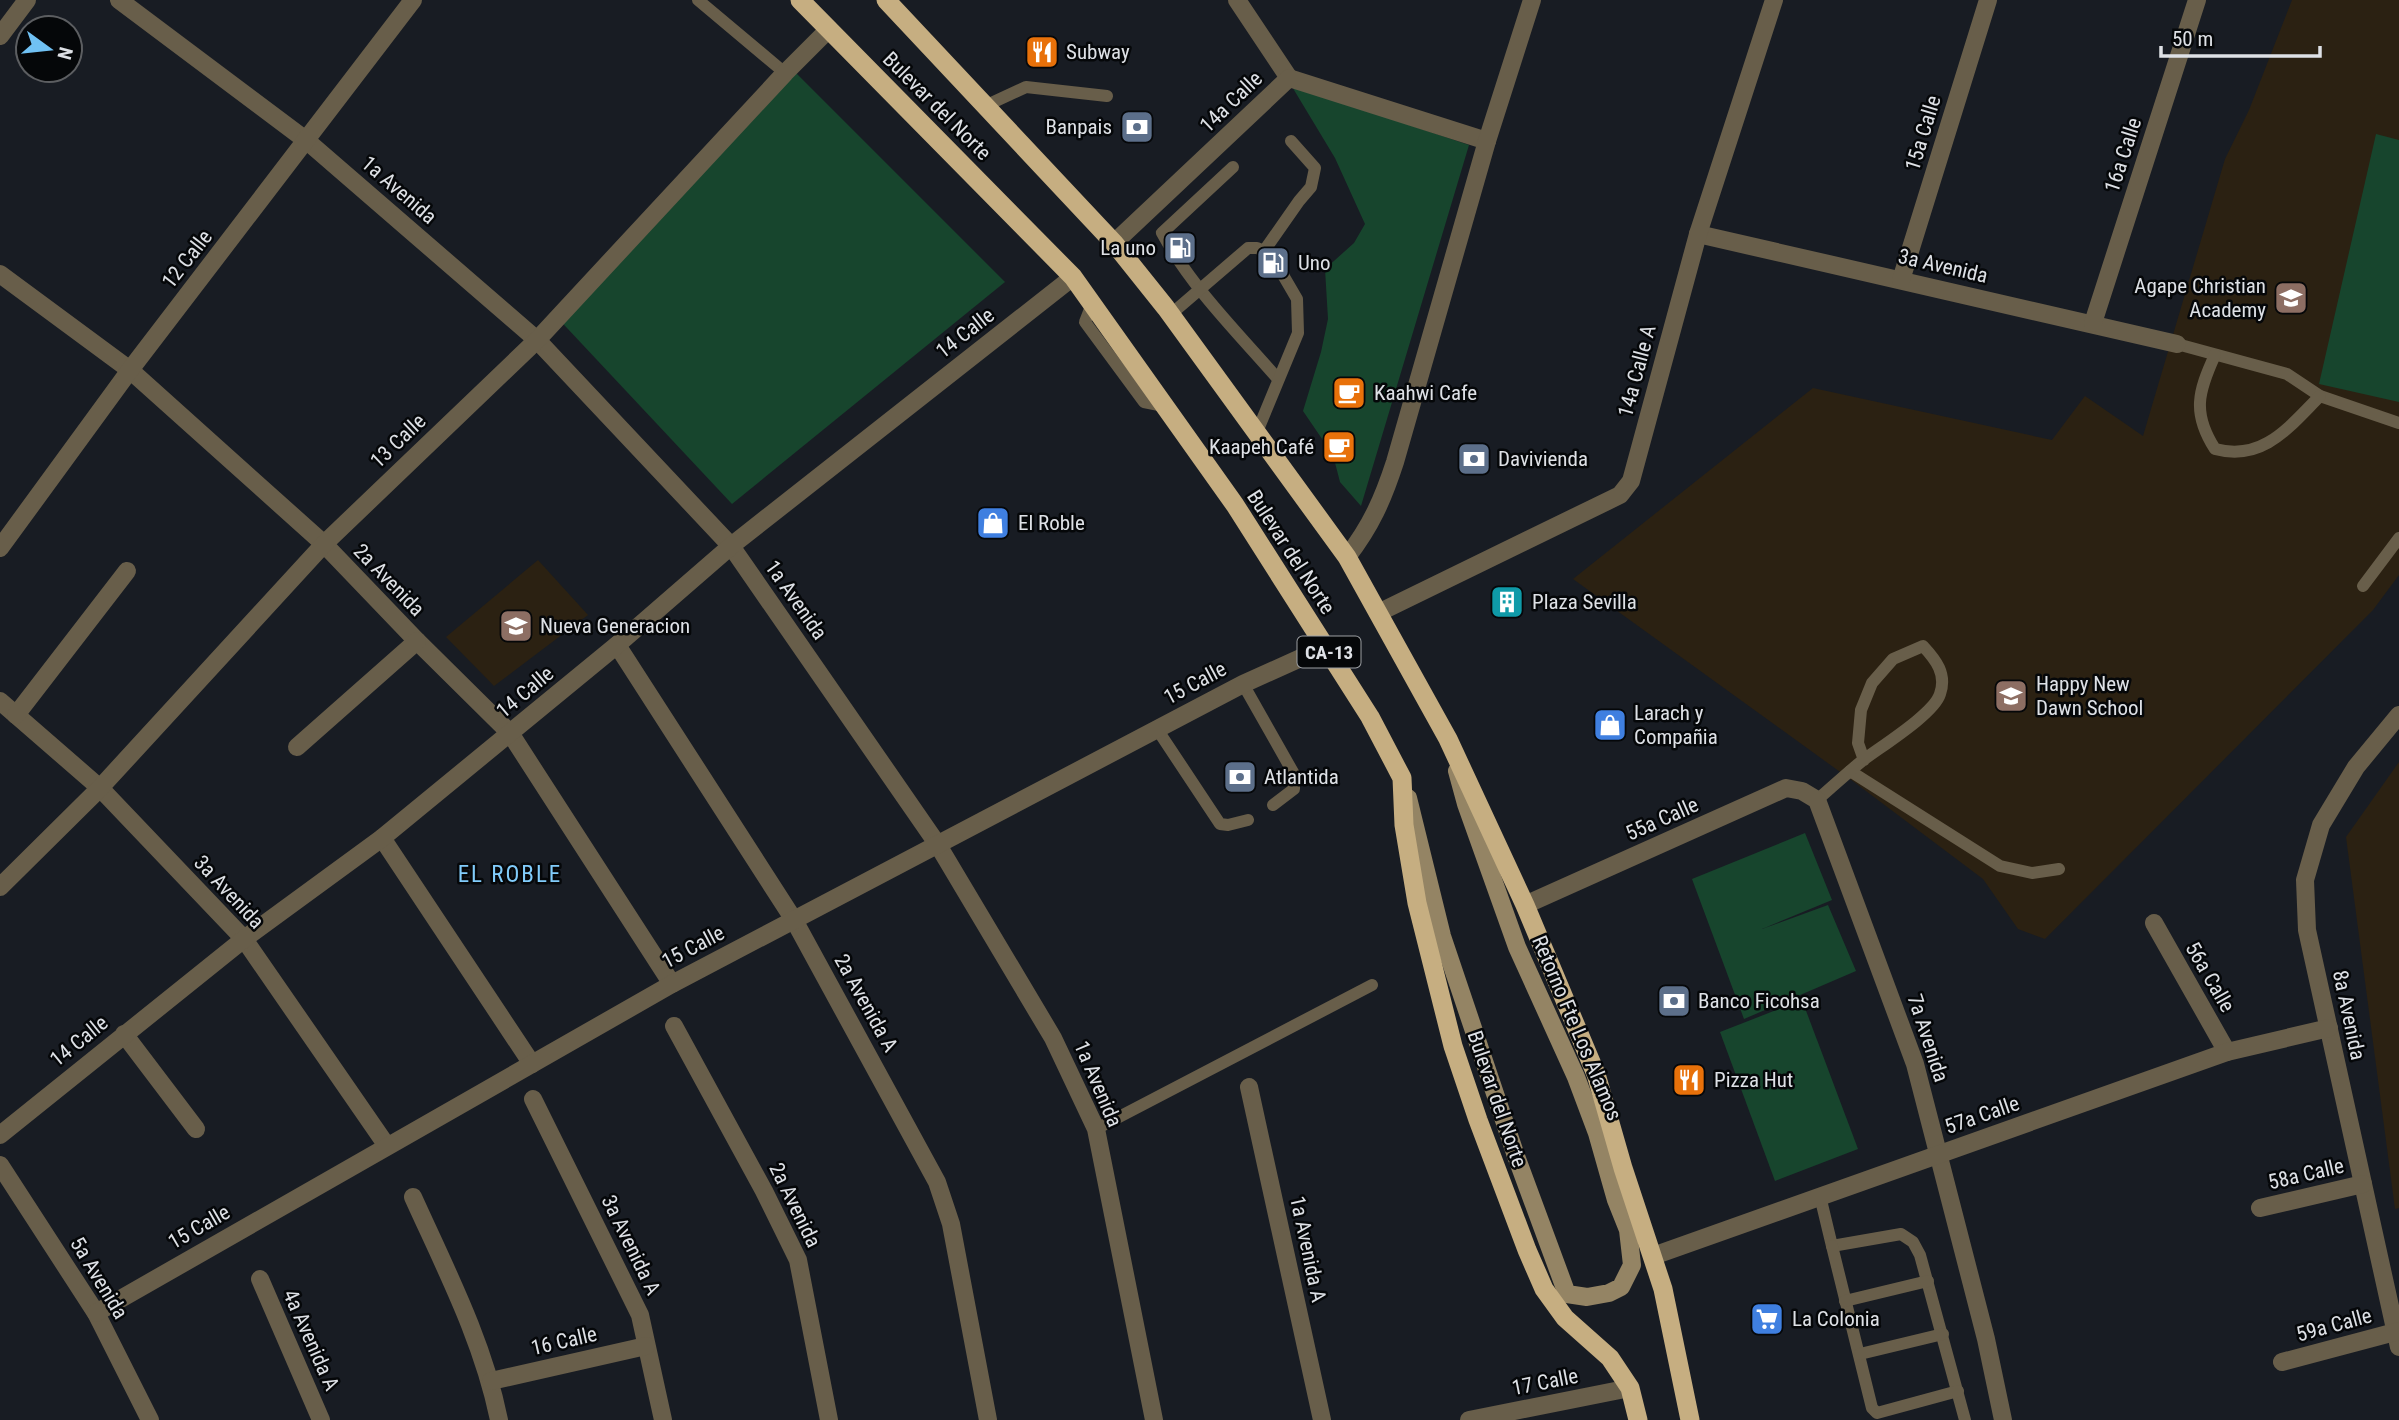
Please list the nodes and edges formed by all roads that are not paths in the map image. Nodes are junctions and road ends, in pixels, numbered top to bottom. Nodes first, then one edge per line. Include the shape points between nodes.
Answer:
1 (27, 0) edge
2 (119, 0) edge
3 (413, 0) edge
4 (698, 0) edge
5 (800, 0) edge
6 (872, 0) edge
7 (886, 0) edge
8 (1237, 0) edge
9 (1532, 0) edge
10 (1774, 0) edge
11 (1988, 0) edge
12 (2197, 0) edge
13 (830, 29) junction
14 (0, 36) edge
15 (785, 73) junction
16 (1289, 78) junction
17 (1107, 96) dead end
18 (985, 106) junction
19 (307, 141) junction
20 (1291, 141) dead end
21 (1487, 141) junction
22 (1233, 167) dead end
23 (1698, 234) junction
24 (1114, 243) junction
25 (0, 274) edge
26 (1283, 275) dead end
27 (1073, 277) junction
28 (1901, 280) junction
29 (1200, 289) junction
30 (1170, 315) junction
31 (2093, 323) junction
32 (537, 340) junction
33 (2177, 344) joint
34 (2215, 355) junction
35 (130, 370) junction
36 (1278, 379) junction
37 (2320, 396) junction
38 (2399, 423) edge
39 (1256, 432) junction
40 (2399, 538) edge
41 (324, 544) junction
42 (731, 546) junction
43 (0, 548) edge
44 (1347, 557) junction
45 (127, 571) dead end
46 (2364, 586) dead end
47 (1378, 612) junction
48 (417, 641) junction
49 (617, 645) junction
50 (1325, 647) junction
51 (1243, 684) junction
52 (0, 701) edge
53 (16, 715) junction
54 (2399, 715) edge
55 (1157, 729) junction
56 (510, 733) junction
57 (1448, 739) junction
58 (297, 747) dead end
59 (1864, 760) junction
60 (1850, 771) junction
61 (1402, 778) junction
62 (100, 788) junction
63 (1817, 800) junction
64 (1273, 806) dead end
65 (1248, 820) dead end
66 (382, 838) junction
67 (938, 845) junction
68 (2059, 869) dead end
69 (0, 887) edge
70 (1525, 905) junction
71 (794, 920) junction
72 (2154, 923) dead end
73 (244, 939) junction
74 (672, 984) junction
75 (1372, 985) dead end
76 (674, 1026) dead end
77 (2329, 1028) junction
78 (124, 1034) junction
79 (2227, 1052) junction
80 (533, 1064) junction
81 (1249, 1087) dead end
82 (533, 1099) dead end
83 (197, 1129) dead end
84 (1096, 1129) junction
85 (0, 1135) edge
86 (387, 1146) junction
87 (1938, 1154) junction
88 (0, 1165) edge
89 (2362, 1184) junction
90 (1820, 1196) junction
91 (413, 1197) dead end
92 (2260, 1208) dead end
93 (1832, 1246) junction
94 (1653, 1256) junction
95 (260, 1279) dead end
96 (1928, 1281) junction
97 (1845, 1301) junction
98 (96, 1313) junction
99 (1943, 1334) junction
100 (2398, 1337) edge
101 (646, 1346) junction
102 (1860, 1354) junction
103 (2282, 1362) dead end
104 (491, 1381) junction
105 (1630, 1388) junction
106 (1958, 1391) junction
107 (150, 1420) edge
108 (321, 1420) edge
109 (499, 1420) edge
110 (663, 1420) edge
111 (830, 1420) edge
112 (988, 1420) edge
113 (1154, 1420) edge
114 (1322, 1420) edge
115 (1472, 1420) edge
116 (1638, 1420) edge
117 (1690, 1420) edge
118 (1965, 1420) edge
119 (2003, 1420) edge

1 - 14 street
2 - 19 street, 1a Avenida
3 - 19 street, 12 Calle
4 - 15 lane
5 - 13 highway, Bulevar del Norte / CA-13
6 - 30 highway
7 - 18 highway, Bulevar del Norte / CA-13
8 - 16 street
9 - 21 street
10 - 23 street, 14a Calle A
11 - 28 street, 15a Calle
12 - 31 street, 16a Calle
13 - 15 street, 13 Calle
13 - 27 highway, Bulevar del Norte / CA-13
15 - 32 street, 13 Calle
16 - 21 street, 14a Calle
16 - 24 street, 14a Calle
17 - 18 lane via 1026,87
18 - 24 highway, Bulevar del Norte / CA-13
19 - 32 street, 1a Avenida
19 - 35 street, 12 Calle
20 - 29 lane via 1315,169 1311,187 1264,251 1248,248
21 - 44 street via 1395,462 1365,535
22 - 29 lane via 1163,233
23 - 28 street, 3a Avenida
23 - 47 street, 14a Calle A via 1631,481 1620,495
24 - 30 highway, Bulevar del Norte / CA-13
25 - 35 street, 2a Avenida
26 - 36 lane via 1297,299 1298,333
27 - 42 street, 14 Calle
27 - 50 highway, Bulevar del Norte / CA-13 via 1235,505
28 - 31 street, 3a Avenida
29 - 30 lane
29 - 36 lane
30 - 39 highway, Bulevar del Norte / CA-13
31 - 33 street, 3a Avenida
32 - 41 street, 13 Calle
32 - 42 street, 1a Avenida
33 - 34 lane
34 - 37 lane via 2287,374
34 - 37 lane via 2202,385 2199,412 2215,449 2257,449 2276,440
35 - 41 street, 2a Avenida
35 - 43 street, 12 Calle
36 - 39 lane
37 - 38 lane
39 - 44 highway, Bulevar del Norte / CA-13
40 - 46 lane
41 - 48 street, 2a Avenida
41 - 62 street, 13 Calle
42 - 49 street, 14 Calle
42 - 67 street, 1a Avenida
44 - 47 highway, Bulevar del Norte / CA-13
45 - 53 street
47 - 57 highway, Bulevar del Norte / CA-13
48 - 56 street, 2a Avenida
48 - 58 street
49 - 56 street, 14 Calle
49 - 71 street, 2a Avenida A
50 - 51 street, 15 Calle
50 - 61 highway, Bulevar del Norte / CA-13
51 - 55 street, 15 Calle
51 - 64 lane via 1294,774 1294,789
52 - 53 street, 3a Avenida
53 - 62 street, 3a Avenida
54 - 77 street, 8a Avenida via 2356,766 2321,825 2305,880 2307,930
55 - 65 lane via 1220,824
55 - 67 street, 15 Calle
56 - 66 street, 14 Calle
56 - 74 street, 2a Avenida
57 - 61 main road, Retorno Fte Los Alamos via 1517,947 1576,1077 1628,1230 1632,1265 1621,1287 1609,1293 1567,1294 1555,1266 1442,936
57 - 70 highway, Bulevar del Norte / CA-13
59 - 59 lane via 1940,697 1943,680 1938,663 1923,646 1893,659 1872,683 1861,709 1858,743
59 - 60 lane
60 - 63 lane
60 - 68 lane via 2000,866 2032,873
61 - 105 highway, Bulevar del Norte / CA-13 via 1404,825 1417,903 1453,1046 1478,1120 1544,1289 1565,1318 1610,1358
62 - 69 street, 13 Calle
62 - 73 street, 3a Avenida
63 - 70 street, 55a Calle via 1786,788
63 - 87 street, 7a Avenida via 1915,1064
66 - 73 street, 14 Calle
66 - 80 street
67 - 71 street, 15 Calle
67 - 84 street, 1a Avenida via 1053,1038
70 - 94 highway, Bulevar del Norte / CA-13 via 1602,1089
71 - 74 street, 15 Calle
71 - 112 street, 2a Avenida A via 937,1182 951,1224
72 - 79 street, 56a Calle
73 - 78 street, 14 Calle
73 - 86 street, 3a Avenida
74 - 80 street, 15 Calle
75 - 84 lane
76 - 111 street, 2a Avenida via 798,1260
77 - 79 street, 57a Calle
77 - 89 street, 8a Avenida
78 - 83 street
78 - 85 street, 14 Calle
79 - 87 street, 57a Calle
80 - 86 street, 15 Calle
81 - 114 street, 1a Avenida A
82 - 101 street, 3a Avenida A via 640,1315
84 - 113 street, 1a Avenida
86 - 98 street, 15 Calle
87 - 90 street, 57a Calle
87 - 119 street, 7a Avenida
88 - 98 street, 5a Avenida
89 - 92 street, 58a Calle
89 - 100 street, 8a Avenida
90 - 93 lane
90 - 94 street, 57a Calle
91 - 104 street via 477,1338
93 - 96 lane via 1901,1234 1913,1242
93 - 97 lane
94 - 117 highway, Bulevar del Norte / CA-13
95 - 108 street, 4a Avenida A
96 - 97 lane
96 - 99 lane
97 - 102 lane
98 - 107 street, 5a Avenida
99 - 102 lane
99 - 106 lane
100 - 103 street, 59a Calle
101 - 104 street, 16 Calle
101 - 110 street, 3a Avenida A
102 - 106 lane via 1877,1413
104 - 109 street
105 - 115 street, 17 Calle
105 - 116 highway, Bulevar del Norte / CA-13
106 - 118 lane

